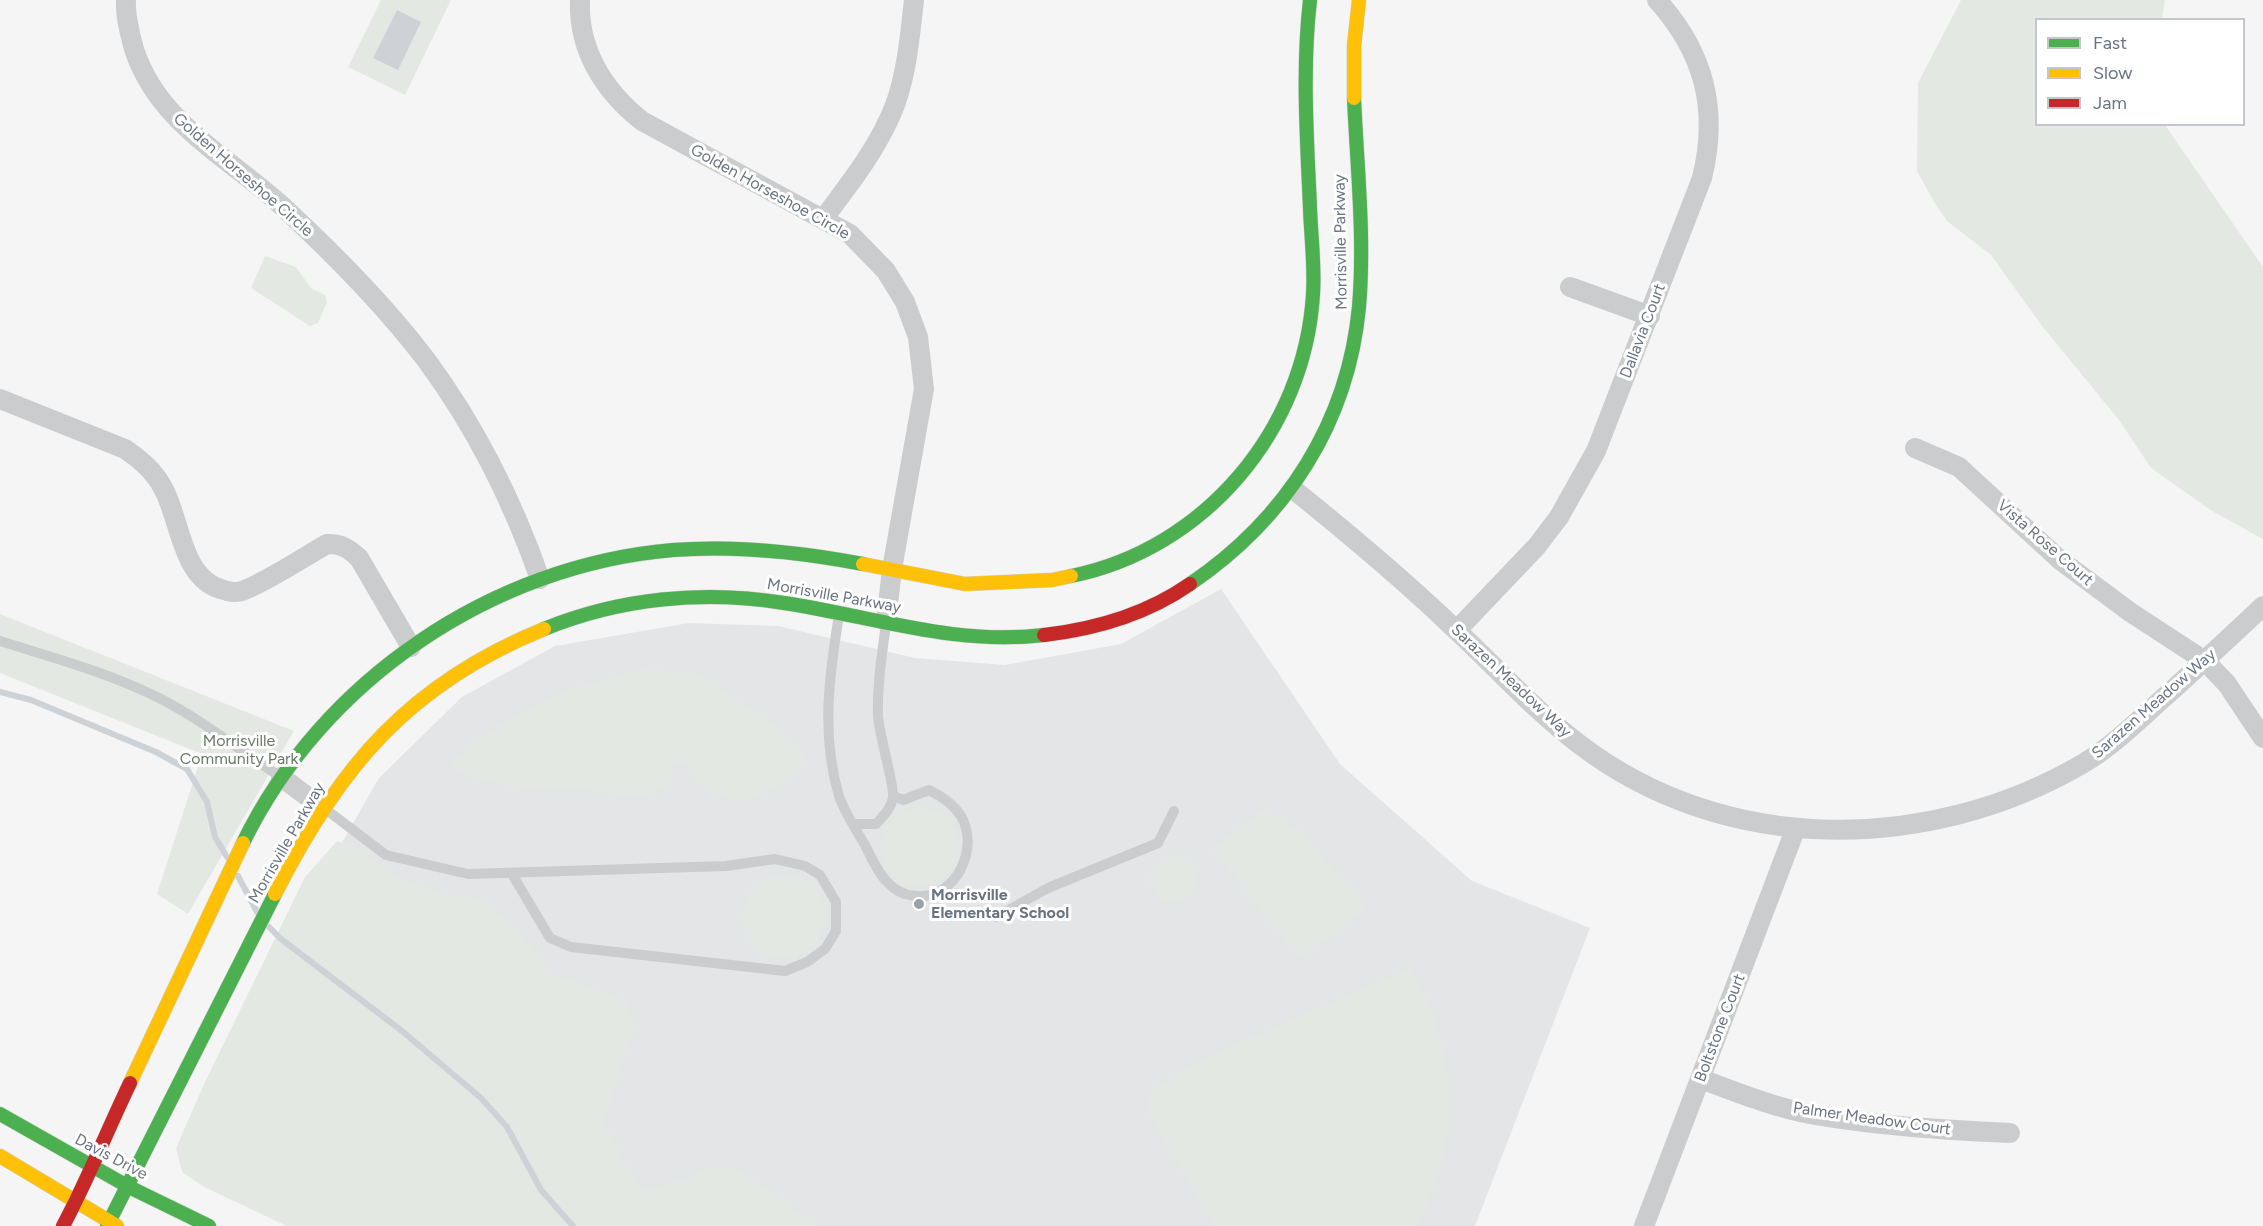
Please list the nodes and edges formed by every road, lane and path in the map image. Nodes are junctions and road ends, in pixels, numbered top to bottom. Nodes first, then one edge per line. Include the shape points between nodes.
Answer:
1 (126, 0) edge
2 (580, 0) edge
3 (914, 0) edge
4 (1310, 0) edge
5 (1359, 0) edge
6 (1657, 0) edge
7 (824, 218) junction
8 (1570, 287) dead end
9 (1650, 316) junction
10 (0, 399) edge
11 (1914, 448) dead end
12 (1293, 489) junction
13 (892, 569) junction
14 (540, 579) junction
15 (2263, 606) edge
16 (839, 612) junction
17 (886, 622) junction
18 (1457, 630) junction
19 (0, 641) edge
20 (411, 647) junction
21 (2205, 661) junction
22 (2263, 738) edge
23 (281, 777) junction
24 (894, 796) junction
25 (323, 808) junction
26 (1174, 811) dead end
27 (855, 824) junction
28 (1795, 830) junction
29 (512, 874) junction
30 (996, 917) dead end
31 (1701, 1079) junction
32 (0, 1114) edge
33 (2010, 1133) dead end
34 (0, 1156) edge
35 (94, 1167) junction
36 (129, 1187) junction
37 (76, 1203) junction
38 (111, 1225) edge
39 (63, 1226) edge
40 (209, 1226) edge
41 (1644, 1226) edge

1 - 14 street, Golden Horseshoe Circle via 131,38 141,69 161,103 187,131 280,205 355,276 427,362 472,430 509,502
2 - 7 street, Golden Horseshoe Circle via 581,26 593,67 622,106 642,121
3 - 7 street via 895,105 870,154
4 - 13 main road, Morrisville Parkway via 1305,66 1313,301 1303,354 1286,400 1262,446 1227,491 1197,521 1148,552 1114,567 1026,583 966,584
5 - 12 main road, Morrisville Parkway via 1353,77 1361,308 1337,406 1320,447
6 - 9 street, Dallavia Court via 1675,20 1700,69 1707,96 1710,138 1702,178
7 - 13 street, Golden Horseshoe Circle via 850,234 886,271 905,302 918,337 924,402
8 - 9 street
9 - 18 street, Dallavia Court via 1580,485 1537,546
10 - 20 street via 125,449 155,473 191,564 217,589 241,592 327,544 350,549
11 - 21 street, Vista Rose Court via 1959,466 2060,560
12 - 17 main road, Morrisville Parkway via 1257,530 1218,563 1155,605 1111,620 1068,633 992,638
12 - 18 street, Sarazen Meadow Way via 1363,545
13 - 14 main road, Morrisville Parkway via 765,549 718,548 611,559
13 - 17 street, Golden Horseshoe Circle
14 - 20 main road, Morrisville Parkway via 451,621
15 - 21 street, Sarazen Meadow Way
16 - 17 main road, Morrisville Parkway
16 - 25 main road, Morrisville Parkway via 797,602 677,597 625,606 534,633 466,668 404,714 362,754
16 - 27 lane via 828,688 828,731 840,798
17 - 24 lane via 878,716
18 - 28 street, Sarazen Meadow Way via 1543,714 1614,766 1701,807
19 - 23 lane via 163,700 213,729
20 - 23 main road, Morrisville Parkway via 367,682 314,736
21 - 22 street, Vista Rose Court via 2227,684
21 - 28 street, Sarazen Meadow Way via 2118,738 2086,762 2032,791 1941,821 1883,829
23 - 25 street
23 - 35 main road, Morrisville Parkway via 226,881 103,1140
24 - 27 lane via 888,811 876,824
24 - 27 lane via 903,800 930,790 961,817 967,852 954,881 940,891 917,897 903,893 878,872
25 - 29 lane via 386,855 468,874
25 - 36 main road, Morrisville Parkway via 277,889
26 - 30 lane via 1158,843 1048,888
28 - 31 street, Boltstone Court
29 - 29 lane via 550,938 571,947 785,971 825,949 836,931 836,902 820,876 805,866 775,859 726,866
31 - 33 street, Palmer Meadow Court via 1755,1099 1814,1114 1929,1130
31 - 41 street, Boltstone Court
32 - 35 main road, Davis Drive
34 - 37 main road
35 - 36 main road, Davis Drive
35 - 37 main road, Morrisville Parkway
36 - 38 main road, Morrisville Parkway
36 - 40 main road, Davis Drive
37 - 38 main road
37 - 39 main road, Morrisville Parkway

